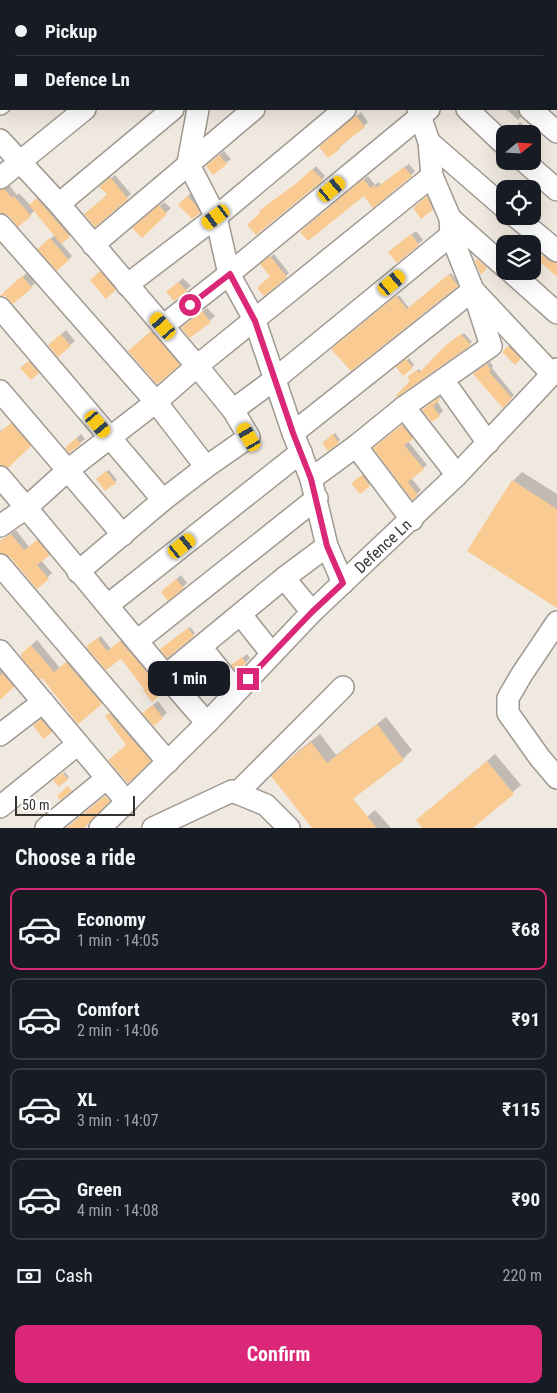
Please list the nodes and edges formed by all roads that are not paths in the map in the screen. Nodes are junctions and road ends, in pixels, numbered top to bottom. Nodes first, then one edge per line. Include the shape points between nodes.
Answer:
1 (84, 110) edge
2 (172, 110) edge
3 (198, 110) edge
4 (253, 110) edge
5 (345, 110) edge
6 (468, 110) edge
7 (531, 110) edge
8 (423, 111) edge
9 (557, 132) edge
10 (496, 136) edge
11 (0, 140) edge
12 (429, 142) junction
13 (19, 162) junction
14 (188, 163) junction
15 (534, 170) edge
16 (432, 176) junction
17 (0, 178) edge
18 (557, 190) edge
19 (496, 200) edge
20 (58, 204) junction
21 (216, 217) junction
22 (0, 225) edge
23 (526, 225) edge
24 (450, 226) junction
25 (93, 244) junction
26 (557, 250) edge
27 (496, 260) edge
28 (230, 274) junction
29 (520, 280) edge
30 (127, 285) junction
31 (473, 290) junction
32 (0, 308) edge
33 (557, 313) edge
34 (255, 321) junction
35 (163, 326) junction
36 (198, 366) junction
37 (555, 371) edge
38 (275, 379) junction
39 (443, 380) junction
40 (0, 391) edge
41 (156, 402) junction
42 (404, 407) junction
43 (233, 410) junction
44 (110, 438) junction
45 (297, 443) junction
46 (488, 443) junction
47 (356, 446) junction
48 (206, 467) junction
49 (68, 470) junction
50 (457, 475) junction
51 (0, 478) edge
52 (314, 488) junction
53 (163, 500) junction
54 (26, 508) junction
55 (412, 520) junction
56 (0, 526) edge
57 (123, 535) junction
58 (327, 546) junction
59 (0, 565) edge
60 (78, 572) junction
61 (284, 578) junction
62 (343, 583) junction
63 (108, 605) junction
64 (312, 612) junction
65 (241, 615) junction
66 (557, 622) edge
67 (137, 640) junction
68 (201, 647) junction
69 (272, 654) junction
70 (3, 661) edge
71 (165, 676) junction
72 (343, 687) dead end
73 (236, 691) junction
74 (43, 702) junction
75 (206, 723) junction
76 (0, 736) edge
77 (78, 744) junction
78 (168, 762) junction
79 (107, 778) junction
80 (557, 778) edge
81 (237, 793) junction
82 (127, 802) junction
83 (0, 807) edge
84 (46, 828) edge
85 (100, 828) edge
86 (153, 828) edge
87 (289, 828) edge

1 - 13 street
2 - 20 street
3 - 14 street
4 - 14 street
5 - 21 street
6 - 10 street
7 - 9 street
8 - 12 street
8 - 28 street
11 - 13 street
12 - 16 street
12 - 19 street
13 - 17 street
13 - 20 street
14 - 21 street
14 - 25 street
15 - 18 street
16 - 24 street
16 - 34 street
20 - 25 street
21 - 28 street
21 - 30 street
22 - 41 street
23 - 26 street
24 - 27 street
24 - 31 street
24 - 38 street
25 - 30 street
28 - 34 street
28 - 35 street
29 - 33 street
30 - 35 street
31 - 37 street
31 - 39 street via 491,346
31 - 45 street
32 - 44 street
34 - 36 street
34 - 38 street
35 - 36 street
36 - 41 street
36 - 43 street
37 - 46 street, Defence Ln
38 - 43 street
38 - 45 street
39 - 42 street
39 - 46 street
40 - 49 street
41 - 44 street
41 - 48 street
42 - 47 street
42 - 50 street
43 - 48 street via 249,437
44 - 49 street
44 - 53 street
45 - 52 street
45 - 63 street
46 - 50 street, Defence Ln
47 - 52 street
47 - 55 street
48 - 53 street
49 - 54 street
49 - 57 street
50 - 55 street, Defence Ln
51 - 54 street
52 - 58 street
52 - 67 street
53 - 57 street
54 - 56 street
54 - 60 street
55 - 62 street, Defence Ln
57 - 60 street
58 - 61 street
58 - 62 street
59 - 78 street
60 - 63 street
61 - 64 street
61 - 65 street
62 - 64 street, Defence Ln
63 - 67 street
64 - 69 street, Defence Ln
65 - 68 street
65 - 69 street
66 - 80 street via 508,698 508,712
67 - 71 street
68 - 71 street
68 - 73 street
69 - 73 street, Defence Ln
70 - 74 street
71 - 75 street
72 - 81 street
73 - 75 street, Defence Ln
74 - 76 street
74 - 77 street
75 - 78 street, Defence Ln
77 - 79 street
77 - 83 street
78 - 82 street, Defence Ln
79 - 82 street
79 - 84 street
81 - 86 street via 232,791
81 - 87 street via 266,805
82 - 85 street, Defence Ln

